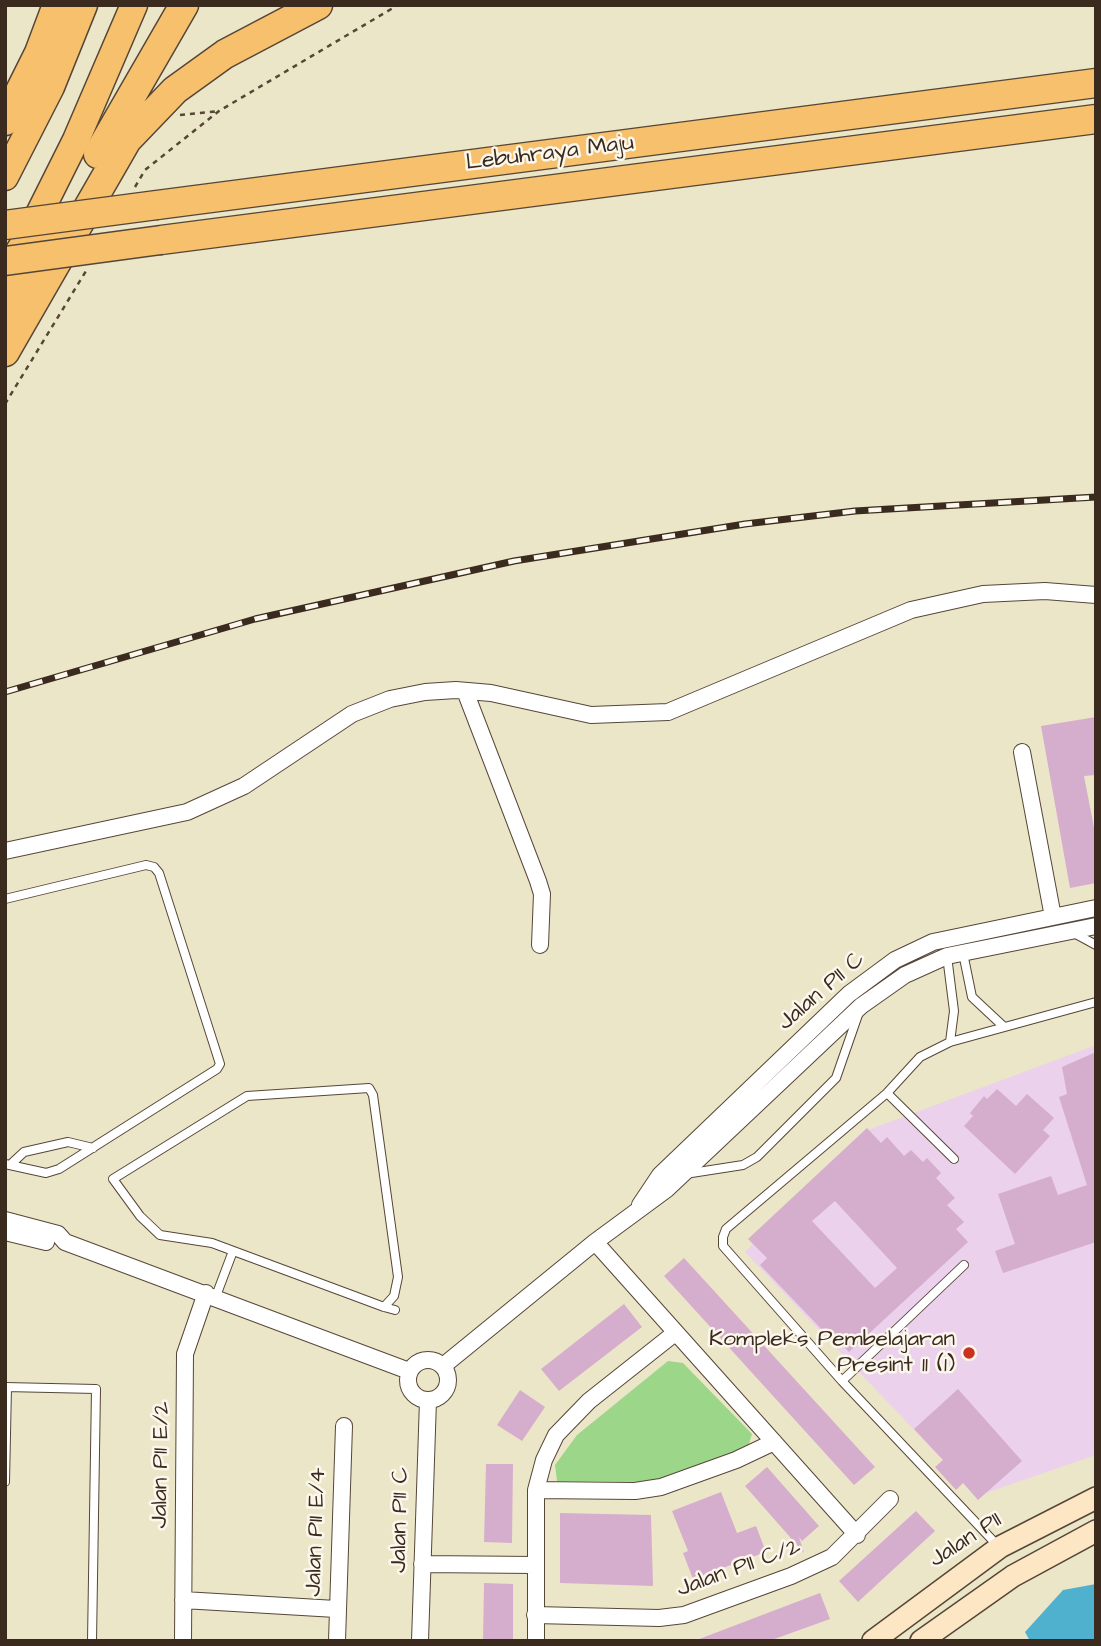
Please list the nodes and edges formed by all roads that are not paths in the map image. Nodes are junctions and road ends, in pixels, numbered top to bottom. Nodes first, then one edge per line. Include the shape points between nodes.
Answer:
1 (57, 5) edge
2 (84, 5) edge
3 (134, 5) edge
4 (184, 5) edge
5 (318, 5) edge
6 (1096, 83) edge
7 (1096, 119) edge
8 (5, 121) edge
9 (5, 177) edge
10 (5, 225) edge
11 (5, 261) edge
12 (5, 272) edge
13 (5, 306) edge
14 (5, 352) edge
15 (1096, 595) edge
16 (465, 691) junction
17 (1022, 752) dead end
18 (5, 851) edge
19 (5, 900) edge
20 (1096, 908) edge
21 (1054, 917) junction
22 (1096, 926) edge
23 (1070, 931) junction
24 (540, 945) dead end
25 (1096, 945) edge
26 (955, 955) junction
27 (1096, 1002) edge
28 (861, 1006) junction
29 (1003, 1026) junction
30 (950, 1042) junction
31 (887, 1093) junction
32 (93, 1148) junction
33 (954, 1159) dead end
34 (8, 1164) edge
35 (683, 1174) junction
36 (636, 1210) junction
37 (5, 1220) edge
38 (5, 1232) edge
39 (65, 1242) junction
40 (595, 1242) junction
41 (233, 1251) junction
42 (964, 1265) dead end
43 (211, 1295) junction
44 (384, 1307) junction
45 (395, 1310) dead end
46 (675, 1333) junction
47 (443, 1366) junction
48 (409, 1371) junction
49 (842, 1381) junction
50 (6, 1387) edge
51 (428, 1400) junction
52 (344, 1426) dead end
53 (774, 1442) junction
54 (5, 1482) edge
55 (536, 1490) junction
56 (1096, 1498) edge
57 (890, 1499) dead end
58 (1096, 1531) edge
59 (857, 1535) junction
60 (1000, 1547) junction
61 (422, 1564) junction
62 (535, 1565) junction
63 (183, 1600) junction
64 (337, 1609) junction
65 (535, 1615) junction
66 (92, 1641) edge
67 (183, 1641) edge
68 (337, 1641) edge
69 (420, 1641) edge
70 (536, 1641) edge
71 (873, 1641) edge
72 (921, 1641) edge

1 - 8 highway
2 - 9 highway via 51,87
3 - 12 highway via 76,140
4 - 13 highway
5 - 14 highway via 225,54 175,90 127,140
6 - 10 highway, Lebuhraya Maju, bridge
7 - 11 highway, Lebuhraya Maju, bridge
15 - 16 street via 1045,591 983,594 911,610 687,707 658,714 592,715
16 - 18 street via 390,699 352,714 244,786 187,811
16 - 24 street via 542,894
17 - 21 street
19 - 32 lane via 146,865 159,873 219,1064
20 - 21 street, Jalan P11 C
21 - 36 street, Jalan P11 C via 933,942 895,960 849,994 660,1175
22 - 23 street, Jalan P11 C
23 - 25 lane
23 - 26 street, Jalan P11 C
26 - 28 street, Jalan P11 C via 905,975
26 - 29 lane via 972,997
26 - 30 lane
27 - 29 lane
28 - 35 street, Jalan P11 C
28 - 35 lane via 836,1078 757,1157 743,1165
29 - 30 lane
30 - 31 lane via 920,1056
31 - 33 lane
31 - 49 lane via 726,1228 723,1237 723,1246
32 - 34 lane via 68,1142 24,1152
32 - 34 lane via 46,1173
35 - 36 street, Jalan P11 C
36 - 40 street, Jalan P11 C
37 - 39 street via 58,1234
38 - 39 street via 56,1245
39 - 43 street
40 - 46 street
40 - 47 street, Jalan P11 C
41 - 43 lane
41 - 44 lane
41 - 44 lane via 152,1231 113,1180 247,1096 369,1088 398,1277 394,1296
42 - 49 lane
43 - 48 street
43 - 63 street, Jalan P11 E/2 via 185,1354
44 - 45 lane
46 - 53 street
46 - 55 street via 589,1401 556,1434
47 - 48 street via 424,1360
47 - 51 street via 447,1388 438,1398
48 - 51 street via 410,1390
49 - 60 lane
50 - 54 lane
50 - 66 lane via 96,1389
51 - 61 street, Jalan P11 C
52 - 64 street, Jalan P11 E/4
53 - 55 street via 661,1487
53 - 59 street
55 - 62 street
56 - 60 main road, Jalan P11
57 - 59 street, Jalan P11 C/2
58 - 72 main road via 1003,1582
59 - 65 street, Jalan P11 C/2 via 814,1567 684,1615
60 - 71 main road, Jalan P11
61 - 62 street
61 - 69 street, Jalan P11 C
62 - 65 street
63 - 64 street
63 - 67 street, Jalan P11 E/2
64 - 68 street, Jalan P11 E/4
65 - 70 street

